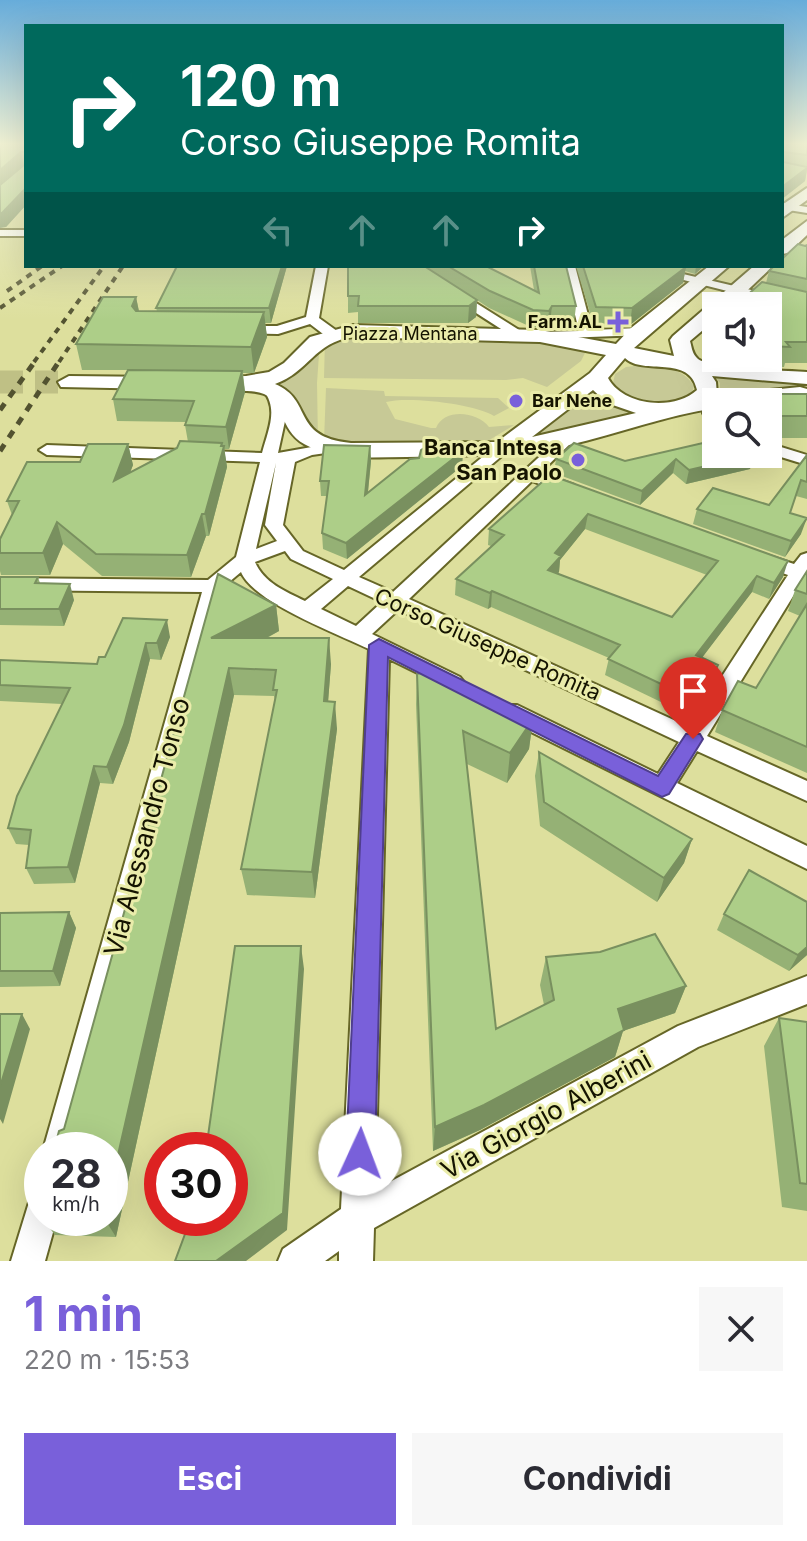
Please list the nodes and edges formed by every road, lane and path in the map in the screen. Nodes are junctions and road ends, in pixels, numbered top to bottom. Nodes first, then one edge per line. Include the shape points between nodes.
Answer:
1 (784, 208) edge
2 (807, 210) edge
3 (807, 226) edge
4 (0, 233) edge
5 (24, 233) edge
6 (788, 250) edge
7 (322, 268) edge
8 (412, 268) edge
9 (570, 268) edge
10 (642, 268) edge
11 (718, 268) edge
12 (762, 268) edge
13 (702, 282) junction
14 (738, 290) junction
15 (807, 307) edge
16 (312, 319) junction
17 (702, 321) edge
18 (219, 330) edge
19 (638, 332) junction
20 (332, 334) junction
21 (587, 335) junction
22 (530, 336) junction
23 (607, 365) junction
24 (681, 366) junction
25 (807, 378) edge
26 (69, 382) tunnel mouth
27 (256, 386) junction
28 (807, 394) edge
29 (782, 395) edge
30 (702, 404) edge
31 (684, 407) junction
32 (568, 438) junction
33 (334, 448) junction
34 (502, 449) junction
35 (47, 450) dead end
36 (782, 452) edge
37 (278, 457) junction
38 (807, 460) edge
39 (530, 475) junction
40 (590, 497) edge
41 (287, 544) junction
42 (739, 551) edge
43 (245, 559) junction
44 (804, 569) edge
45 (345, 578) junction
46 (0, 584) edge
47 (213, 586) junction
48 (395, 601) junction
49 (308, 609) junction
50 (369, 640) junction
51 (693, 739) junction
52 (662, 788) junction
53 (807, 792) edge
54 (807, 858) edge
55 (807, 990) edge
56 (64, 1132) edge
57 (358, 1218) junction
58 (35, 1236) edge
59 (28, 1261) edge
60 (295, 1261) edge
61 (356, 1261) edge

1 - 2 street
3 - 6 street
4 - 5 street
7 - 16 street
8 - 22 street
9 - 21 street
10 - 13 street
11 - 13 street
12 - 14 street
13 - 14 street
13 - 19 street
14 - 15 street
16 - 18 street via 278,330
16 - 20 street
17 - 24 street via 680,340
19 - 21 street, Piazza Mentana
19 - 23 street
20 - 22 street, Piazza Mentana
20 - 27 street, Piazza Mentana via 306,349 287,371
21 - 22 street, Piazza Mentana
22 - 23 street, Piazza Mentana
23 - 24 street via 629,358
23 - 31 street via 601,388 617,400 647,408
23 - 34 street
24 - 25 street
24 - 31 street via 708,392
26 - 27 street, Piazza Mentana
27 - 33 street via 282,396 304,434
27 - 37 street via 277,395
28 - 29 street
30 - 31 street
31 - 32 street
32 - 34 street
32 - 39 street
33 - 34 street
33 - 37 street
34 - 45 street
35 - 37 street
36 - 38 street
37 - 41 street via 274,525
37 - 43 street
39 - 40 street
39 - 48 street
41 - 43 street
41 - 45 street, Corso Giuseppe Romita via 297,555
42 - 44 street
43 - 47 street
43 - 49 street, Corso Giuseppe Romita via 257,582
44 - 51 street
45 - 48 street, Corso Giuseppe Romita
45 - 49 street
46 - 47 street
47 - 56 street, Via Alessandro Tonso
48 - 50 street
48 - 51 street, Corso Giuseppe Romita
49 - 50 street, Corso Giuseppe Romita
50 - 52 street, Corso Giuseppe Romita
50 - 57 street
51 - 52 street
51 - 53 street, Corso Giuseppe Romita
52 - 54 street, Corso Giuseppe Romita
55 - 57 street, Via Giorgio Alberini via 688,1036
57 - 60 street, Via Giorgio Alberini
57 - 61 street
58 - 59 street

